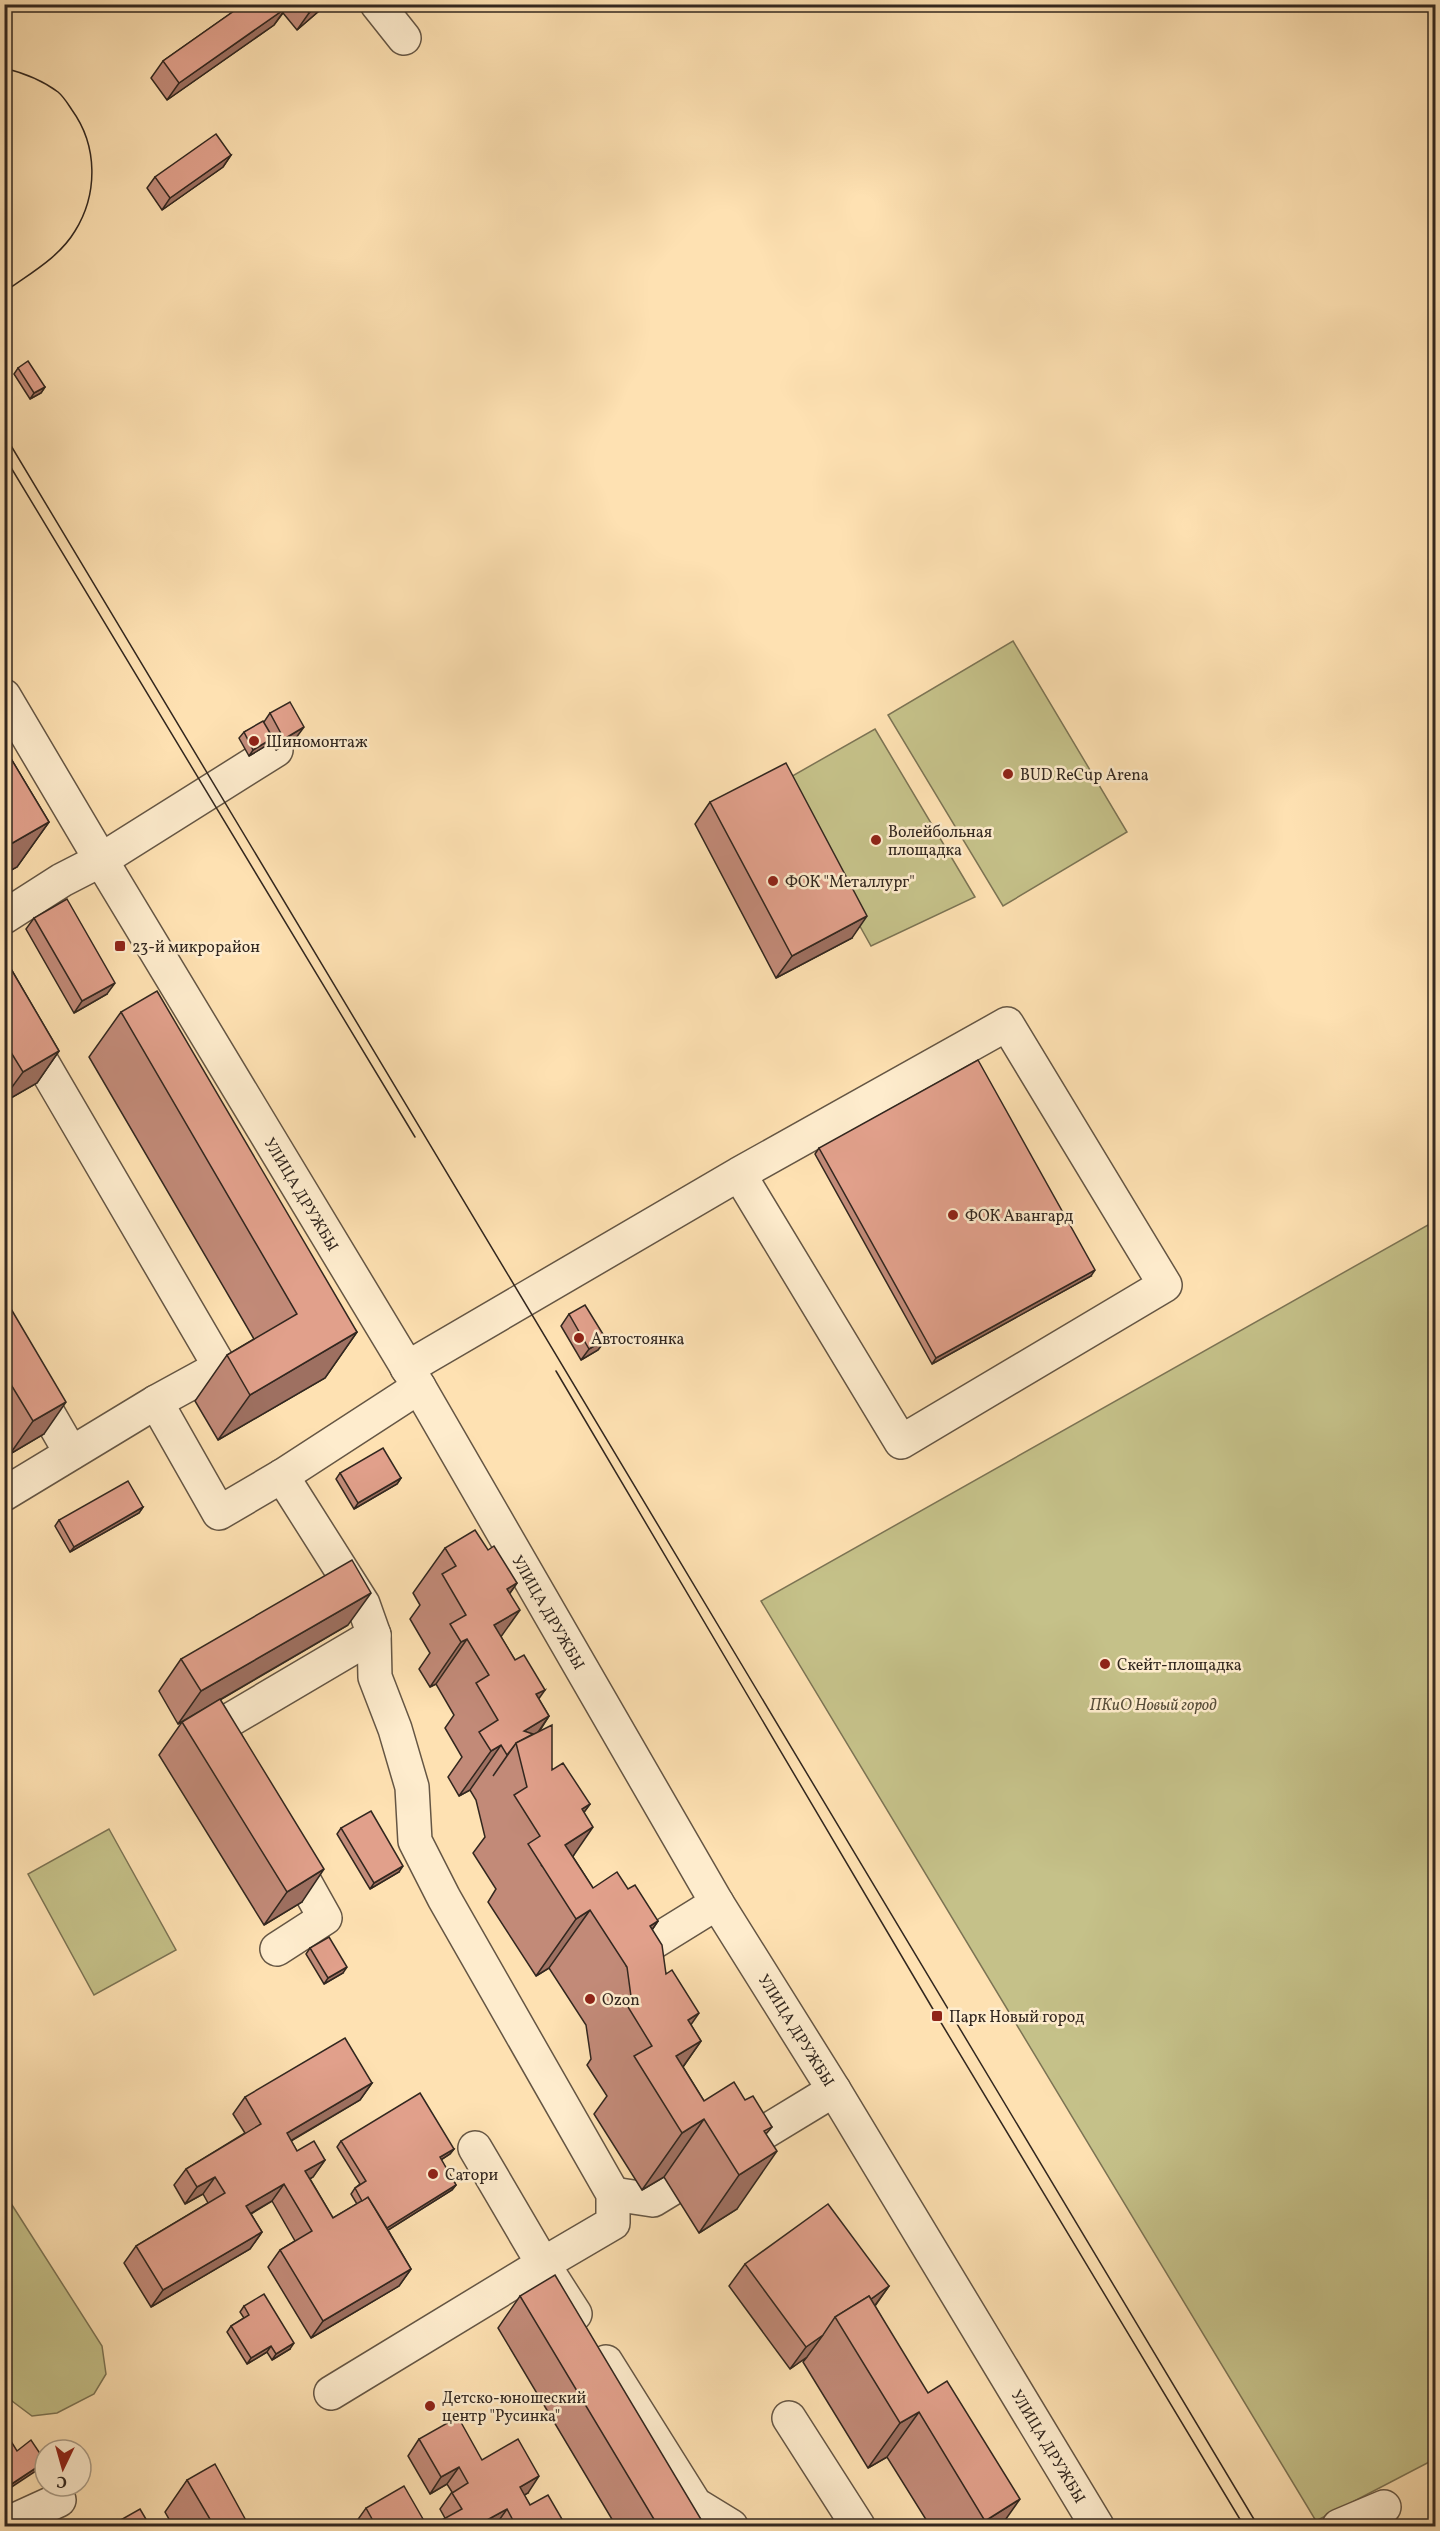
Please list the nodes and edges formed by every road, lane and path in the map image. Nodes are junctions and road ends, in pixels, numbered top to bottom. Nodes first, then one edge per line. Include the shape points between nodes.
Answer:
1 (377, 4) edge
2 (404, 38) dead end
3 (4, 696) edge
4 (276, 750) dead end
5 (101, 860) junction
6 (4, 917) edge
7 (4, 997) edge
8 (739, 1174) junction
9 (4, 1337) edge
10 (413, 1377) junction
11 (156, 1402) junction
12 (70, 1453) junction
13 (282, 1476) junction
14 (4, 1494) edge
15 (374, 1635) junction
16 (246, 1777) edge
17 (274, 1827) edge
18 (717, 1902) junction
19 (277, 1949) dead end
20 (620, 1963) edge
21 (834, 2090) junction
22 (475, 2148) dead end
23 (613, 2194) junction
24 (543, 2264) junction
25 (331, 2392) dead end
26 (789, 2418) dead end
27 (59, 2500) dead end
28 (1384, 2507) dead end
29 (4, 2525) edge
30 (731, 2526) edge
31 (858, 2526) edge
32 (1097, 2526) edge
33 (1339, 2526) edge

1 - 2 street
3 - 5 street, УЛИЦА ДРУЖБЫ
4 - 5 street
5 - 6 street
5 - 10 street, УЛИЦА ДРУЖБЫ
7 - 11 street via 220,1367
8 - 8 street via 1007,1024 1165,1284 901,1442
8 - 10 street
9 - 12 street
10 - 13 street
10 - 18 street, УЛИЦА ДРУЖБЫ
11 - 12 street
11 - 13 street via 219,1513
12 - 14 street
13 - 15 street via 363,1604
15 - 16 street via 218,1727
15 - 23 street via 375,1677 411,1787 416,1841 444,1898
17 - 19 street via 325,1918
18 - 20 street
18 - 21 street, УЛИЦА ДРУЖБЫ
21 - 23 street via 653,2200
21 - 32 street, УЛИЦА ДРУЖБЫ
22 - 24 street
23 - 24 street via 613,2223
24 - 25 street
24 - 30 street via 695,2504
26 - 31 street
27 - 29 street
28 - 33 street

